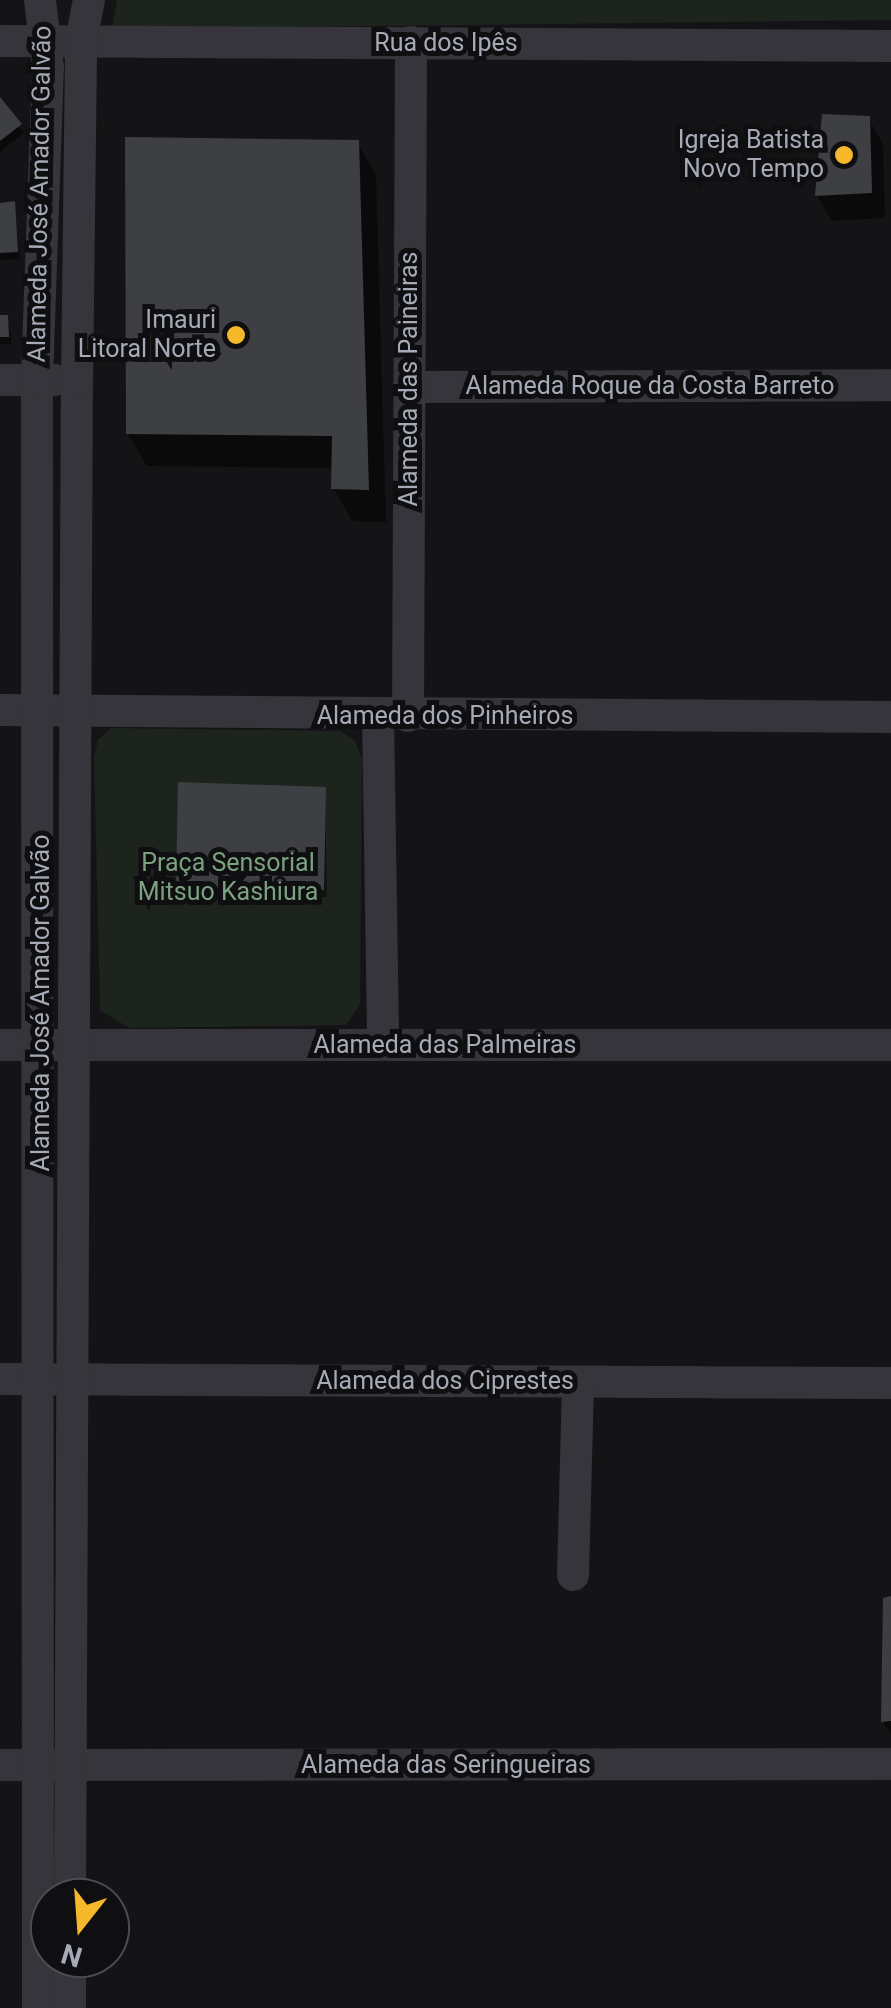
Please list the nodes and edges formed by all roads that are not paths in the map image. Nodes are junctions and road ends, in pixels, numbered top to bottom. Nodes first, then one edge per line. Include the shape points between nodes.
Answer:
1 (40, 0) edge
2 (89, 0) edge
3 (0, 40) edge
4 (47, 40) junction
5 (81, 40) junction
6 (412, 42) junction
7 (891, 46) edge
8 (0, 380) edge
9 (36, 380) junction
10 (77, 381) junction
11 (891, 385) edge
12 (409, 387) junction
13 (0, 710) edge
14 (41, 710) junction
15 (78, 710) junction
16 (393, 716) junction
17 (891, 717) edge
18 (0, 1045) edge
19 (41, 1045) junction
20 (75, 1045) junction
21 (383, 1045) junction
22 (891, 1045) edge
23 (0, 1379) edge
24 (40, 1379) junction
25 (74, 1379) junction
26 (578, 1382) junction
27 (891, 1383) edge
28 (573, 1575) dead end
29 (891, 1764) edge
30 (0, 1766) edge
31 (55, 1766) junction
32 (68, 1878) edge
33 (70, 1978) edge
34 (38, 2008) edge
35 (70, 2008) edge

1 - 4 street, Alameda José Amador Galvão
2 - 5 street, Alameda José Amador Galvão
3 - 4 street, Rua dos Ipês
4 - 5 street, Rua dos Ipês
4 - 9 street, Alameda José Amador Galvão
5 - 6 street, Rua dos Ipês
5 - 10 street, Alameda José Amador Galvão
6 - 7 street, Rua dos Ipês
6 - 12 street, Alameda das Paineiras
8 - 9 street
9 - 10 street
9 - 14 street, Alameda José Amador Galvão
10 - 15 street, Alameda José Amador Galvão
11 - 12 street, Alameda Roque da Costa Barreto
12 - 16 street, Alameda das Paineiras
13 - 14 street, Alameda dos Pinheiros
14 - 15 street, Alameda dos Pinheiros
14 - 19 street, Alameda José Amador Galvão
15 - 16 street, Alameda dos Pinheiros
15 - 20 street, Alameda José Amador Galvão
16 - 17 street, Alameda dos Pinheiros
16 - 21 street, Alameda das Paineiras
18 - 19 street, Alameda das Palmeiras
19 - 20 street, Alameda das Palmeiras
19 - 24 street, Alameda José Amador Galvão
20 - 21 street, Alameda das Palmeiras
20 - 25 street, Alameda José Amador Galvão
21 - 22 street, Alameda das Palmeiras
23 - 24 street, Alameda dos Ciprestes
24 - 25 street, Alameda dos Ciprestes
24 - 31 street, Alameda José Amador Galvão
25 - 26 street, Alameda dos Ciprestes
25 - 31 street, Alameda José Amador Galvão
26 - 27 street, Alameda dos Ciprestes
26 - 28 street
29 - 31 street, Alameda das Seringueiras
30 - 31 street, Alameda das Seringueiras
31 - 32 street, Alameda José Amador Galvão
31 - 34 street, Alameda José Amador Galvão
33 - 35 street

